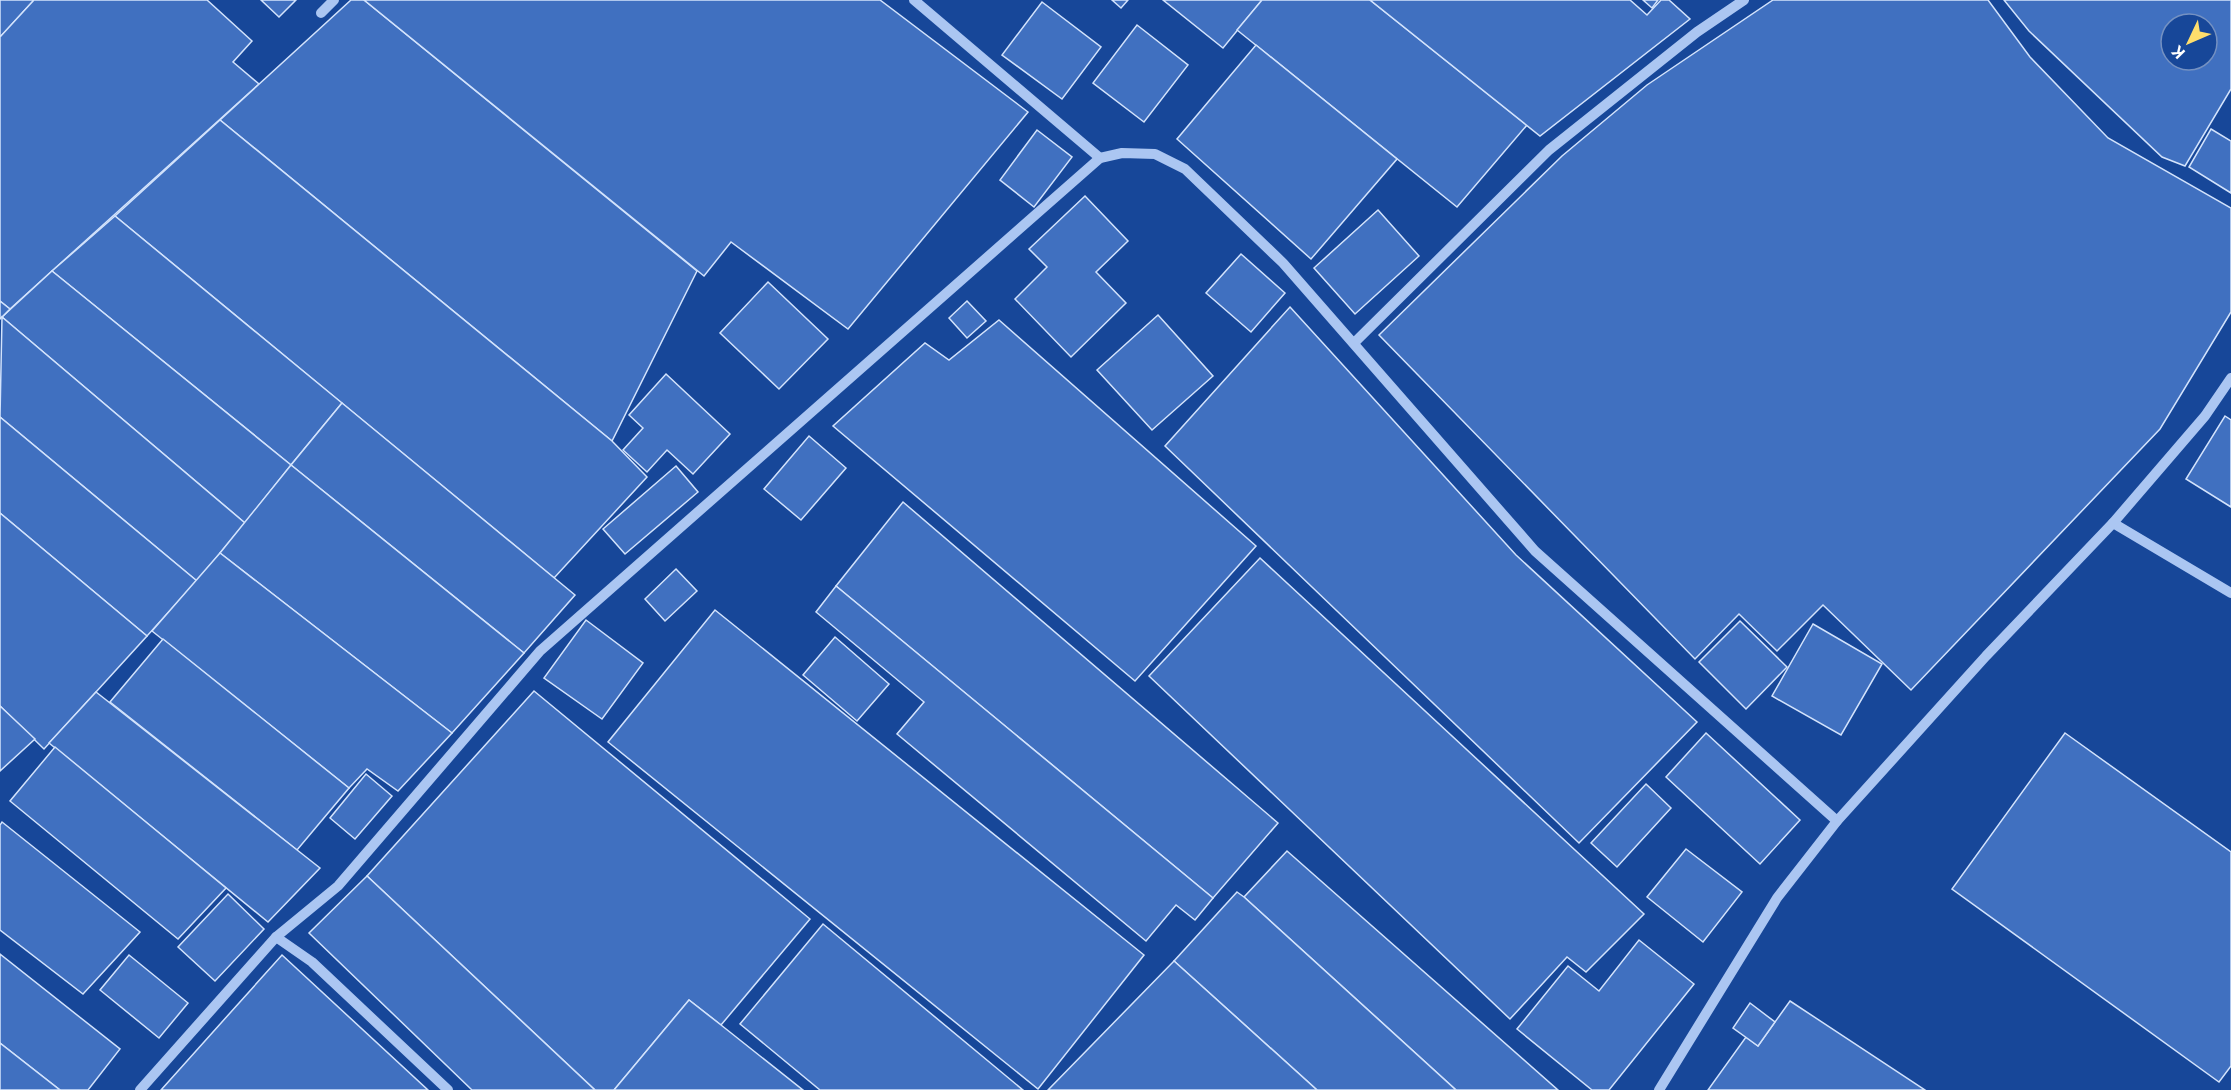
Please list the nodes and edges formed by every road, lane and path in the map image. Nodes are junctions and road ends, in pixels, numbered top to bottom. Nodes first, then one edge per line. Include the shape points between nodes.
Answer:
1 (334, 0) edge
2 (914, 0) edge
3 (1743, 0) edge
4 (321, 13) dead end
5 (1100, 158) junction
6 (1353, 343) junction
7 (2231, 378) edge
8 (2113, 523) junction
9 (2231, 592) edge
10 (1837, 821) junction
11 (276, 937) junction
12 (140, 1090) edge
13 (448, 1090) edge
14 (1659, 1090) edge

1 - 4 street
2 - 5 street
3 - 6 street via 1549,150
5 - 6 street via 1122,153 1155,154 1185,169 1283,263
5 - 11 street via 540,651 338,886
6 - 10 street via 1535,551
7 - 8 street via 2205,416
8 - 9 street
8 - 10 street
10 - 14 street via 1777,898
11 - 12 street
11 - 13 street via 312,962

